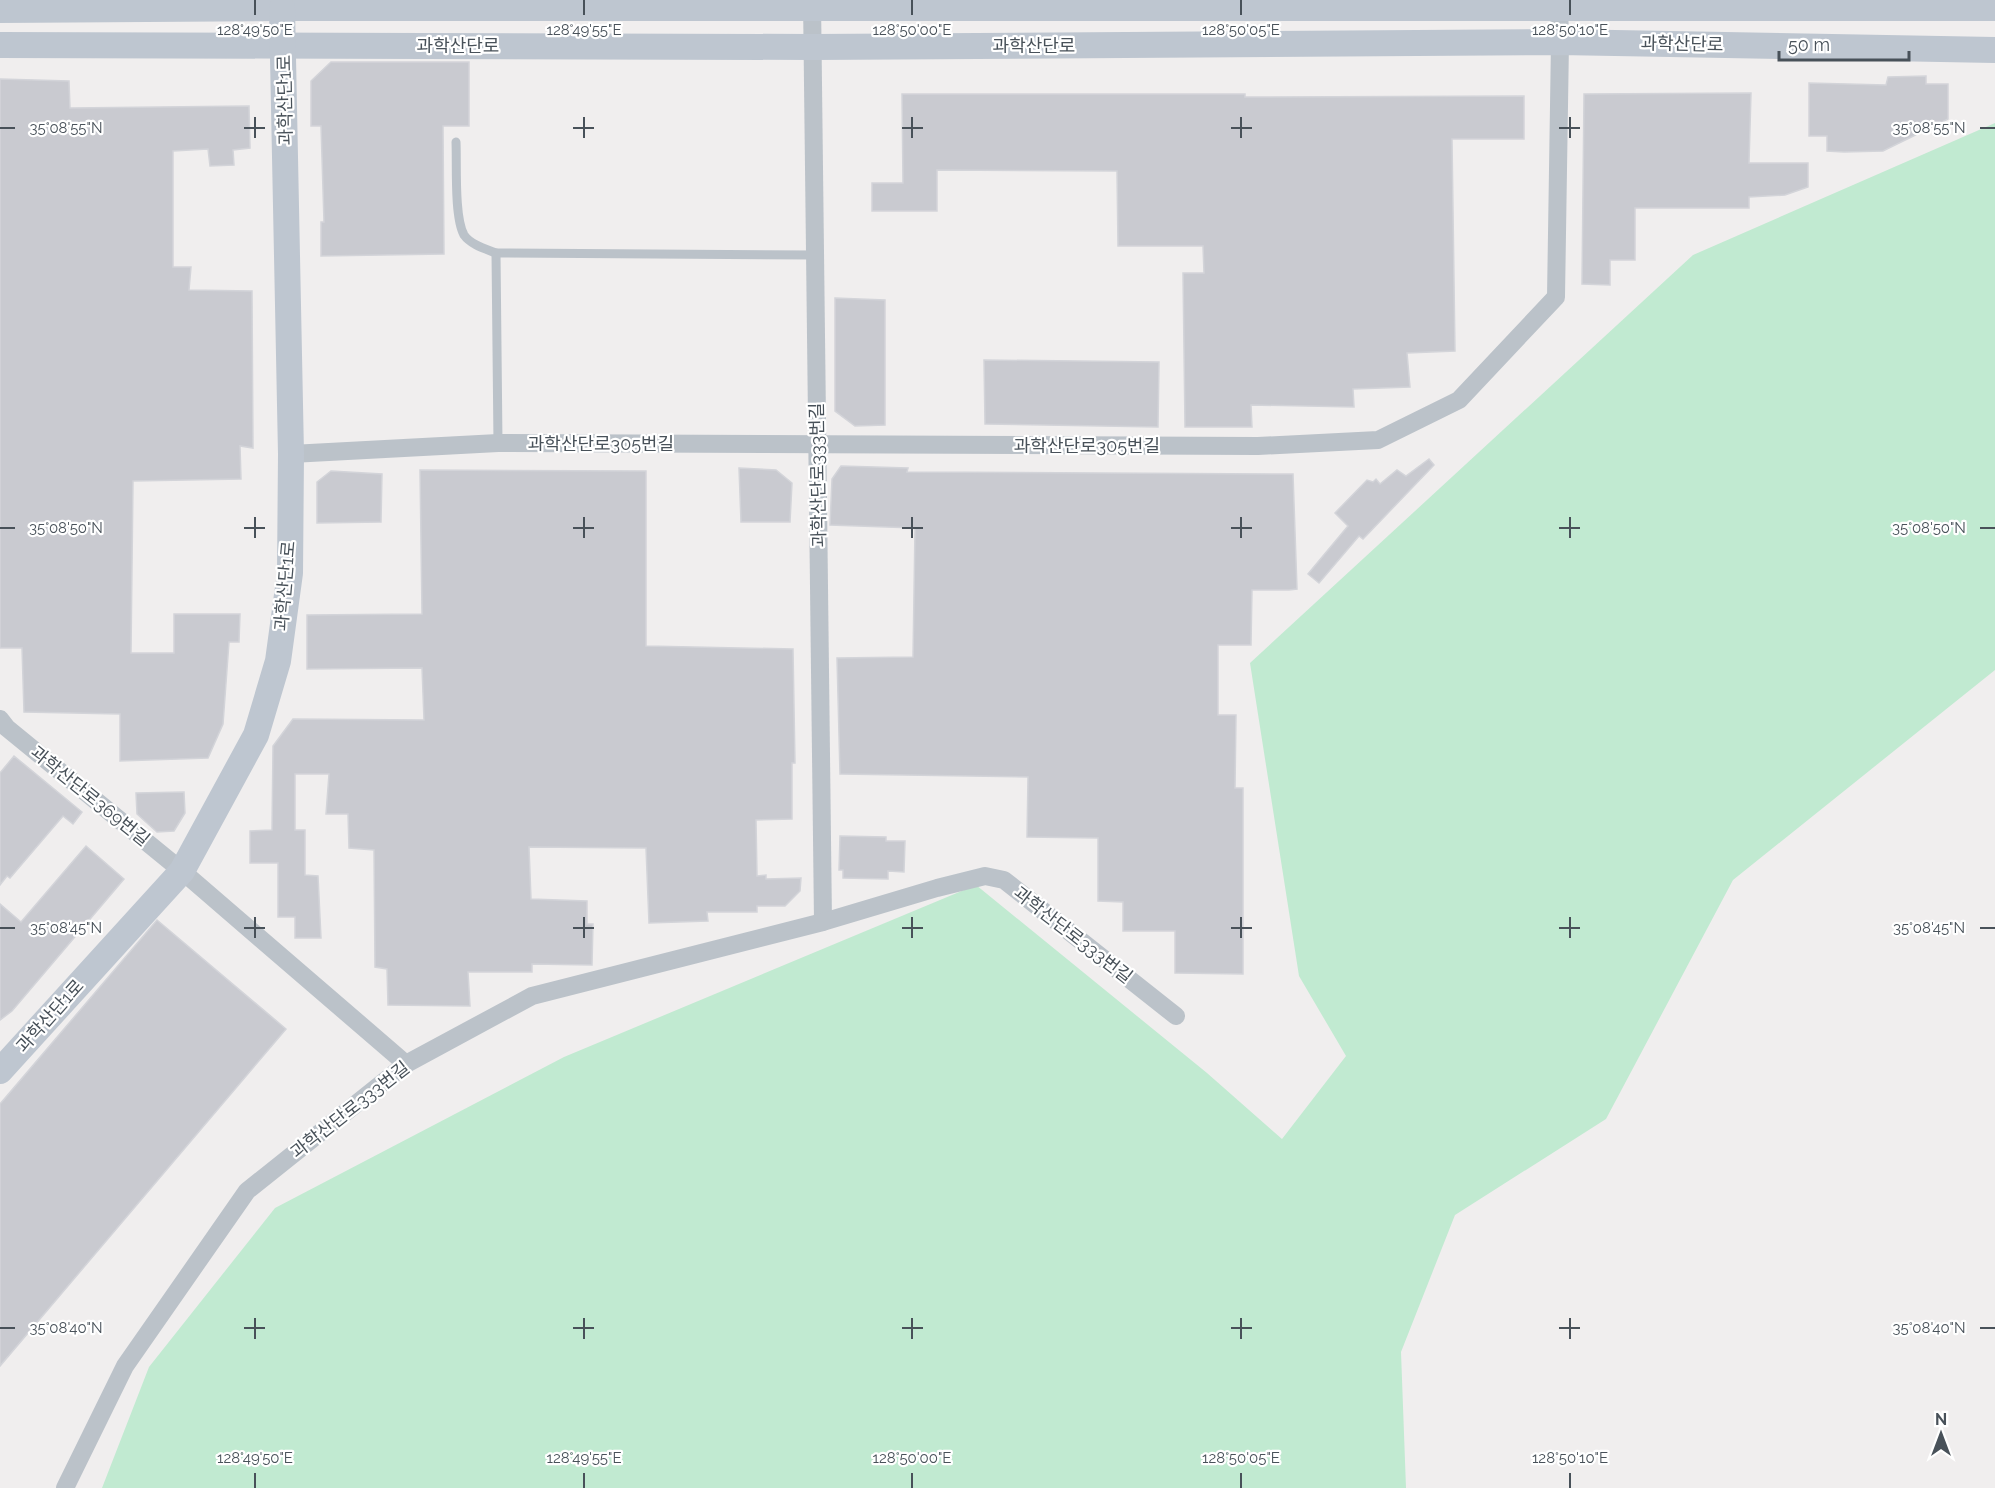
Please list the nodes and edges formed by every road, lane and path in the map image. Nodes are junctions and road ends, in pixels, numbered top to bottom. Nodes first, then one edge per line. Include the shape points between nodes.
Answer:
1 (282, 4) edge
2 (1995, 8) edge
3 (0, 10) edge
4 (1559, 18) edge
5 (812, 21) edge
6 (0, 45) edge
7 (284, 46) junction
8 (1995, 50) edge
9 (456, 142) dead end
10 (496, 254) junction
11 (815, 255) junction
12 (498, 443) junction
13 (817, 445) junction
14 (291, 454) junction
15 (0, 719) edge
16 (182, 871) junction
17 (823, 922) junction
18 (1176, 1016) dead end
19 (406, 1064) junction
20 (0, 1071) edge
21 (65, 1488) edge

1 - 3 main road, 과학산단로
1 - 5 main road, 과학산단로
1 - 7 main road, 과학산단1로
2 - 4 main road, 과학산단로
4 - 5 main road, 과학산단로
4 - 5 main road, 과학산단로
4 - 8 main road, 과학산단로
4 - 13 street, 과학산단로305번길 via 1556,297 1459,400 1378,441 1258,446
5 - 7 main road, 과학산단로
5 - 11 street, 과학산단로333번길
6 - 7 main road, 과학산단로
7 - 14 main road, 과학산단1로
9 - 10 lane via 459,216 464,234 472,243
10 - 11 lane
10 - 12 lane
11 - 13 street, 과학산단로333번길
12 - 13 street, 과학산단로305번길
12 - 14 street, 과학산단로305번길
13 - 17 street, 과학산단로333번길
14 - 16 main road, 과학산단1로 via 290,573 278,661 256,735
15 - 16 street, 과학산단로369번길
16 - 19 street, 과학산단로369번길
16 - 20 main road, 과학산단1로
17 - 18 street, 과학산단로333번길 via 985,876 1004,880
17 - 19 street, 과학산단로333번길 via 532,996
19 - 21 street, 과학산단로333번길 via 248,1191 125,1366

